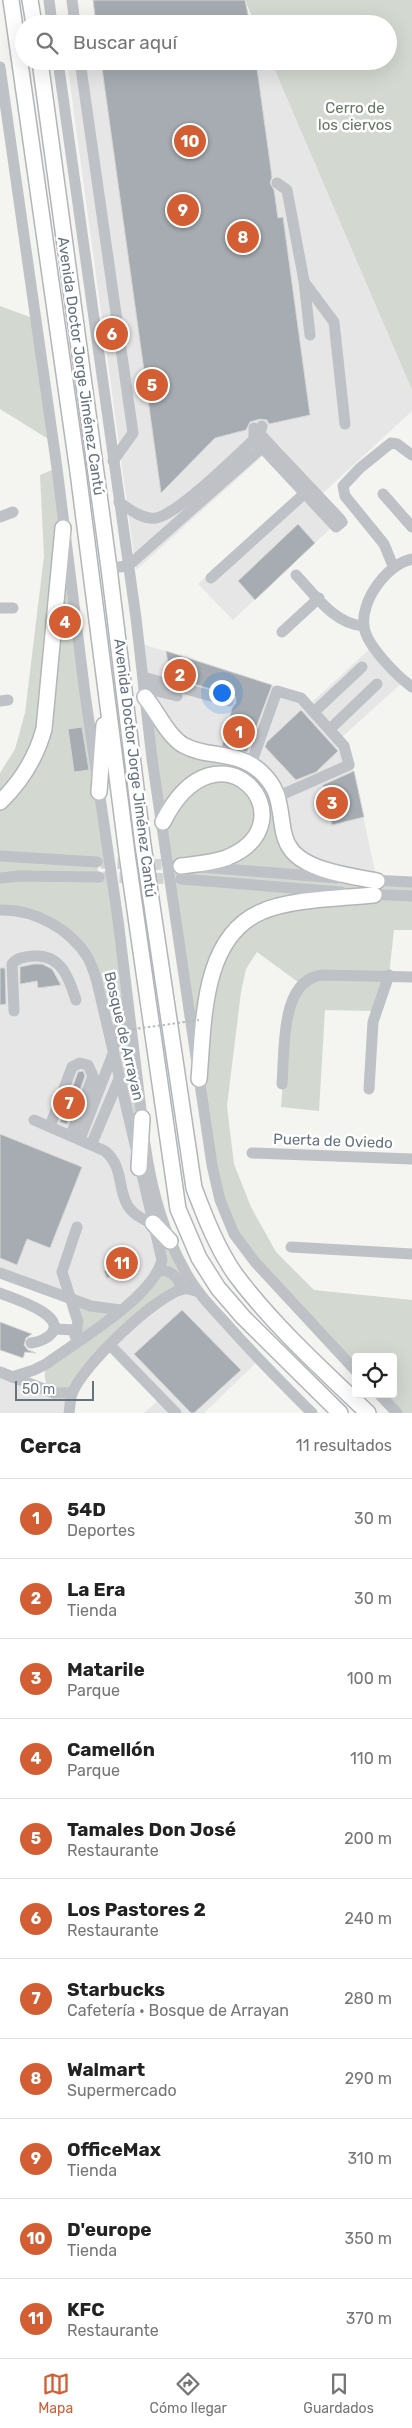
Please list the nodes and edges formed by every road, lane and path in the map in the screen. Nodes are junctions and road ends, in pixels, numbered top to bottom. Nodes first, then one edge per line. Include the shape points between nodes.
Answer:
1 (11, 0) edge
2 (30, 0) edge
3 (49, 0) edge
4 (72, 0) edge
5 (32, 15) edge
6 (51, 15) edge
7 (74, 15) edge
8 (15, 28) edge
9 (0, 67) edge
10 (21, 70) edge
11 (41, 70) edge
12 (59, 70) edge
13 (81, 70) edge
14 (277, 183) dead end
15 (304, 281) junction
16 (310, 335) dead end
17 (346, 424) dead end
18 (260, 436) junction
19 (412, 455) edge
20 (113, 461) junction
21 (304, 494) junction
22 (383, 494) dead end
23 (119, 502) junction
24 (13, 512) dead end
25 (0, 517) edge
26 (412, 527) edge
27 (63, 528) junction
28 (412, 559) edge
29 (128, 566) junction
30 (393, 566) junction
31 (109, 568) junction
32 (296, 574) dead end
33 (211, 578) dead end
34 (318, 598) junction
35 (0, 608) edge
36 (13, 608) dead end
37 (364, 626) junction
38 (282, 632) dead end
39 (362, 667) dead end
40 (378, 684) dead end
41 (144, 687) junction
42 (412, 687) edge
43 (106, 694) junction
44 (177, 696) dead end
45 (229, 701) dead end
46 (314, 712) junction
47 (330, 730) junction
48 (250, 764) junction
49 (99, 792) junction
50 (279, 796) junction
51 (0, 802) edge
52 (163, 822) junction
53 (0, 856) edge
54 (97, 862) tunnel mouth
55 (180, 870) joint
56 (99, 877) tunnel mouth
57 (0, 878) edge
58 (412, 882) edge
59 (376, 888) junction
60 (412, 896) edge
61 (0, 910) edge
62 (389, 975) junction
63 (412, 977) edge
64 (127, 991) junction
65 (76, 1000) dead end
66 (14, 1011) dead end
67 (199, 1020) dead end
68 (128, 1030) dead end
69 (113, 1054) junction
70 (117, 1073) junction
71 (199, 1079) junction
72 (282, 1084) dead end
73 (369, 1089) dead end
74 (142, 1118) junction
75 (34, 1120) dead end
76 (50, 1126) junction
77 (82, 1140) junction
78 (252, 1153) dead end
79 (412, 1159) edge
80 (139, 1168) junction
81 (152, 1223) junction
82 (77, 1227) dead end
83 (170, 1242) junction
84 (291, 1247) dead end
85 (412, 1254) edge
86 (159, 1270) junction
87 (0, 1273) edge
88 (181, 1290) junction
89 (198, 1292) junction
90 (0, 1294) edge
91 (70, 1299) junction
92 (120, 1310) junction
93 (54, 1329) junction
94 (31, 1343) dead end
95 (110, 1345) junction
96 (46, 1364) junction
97 (352, 1367) edge
98 (0, 1372) edge
99 (12, 1377) junction
100 (314, 1387) junction
101 (54, 1393) junction
102 (72, 1393) junction
103 (383, 1398) edge
104 (69, 1413) edge
105 (176, 1413) edge
106 (312, 1413) edge
107 (323, 1413) edge
108 (340, 1413) edge
109 (368, 1413) edge
110 (397, 1413) edge

1 - 8 main road, Avenida Doctor Jorge Jiménez Cantú
2 - 5 main road
3 - 6 street
4 - 7 street
9 - 27 street
10 - 43 main road, Avenida Doctor Jorge Jiménez Cantú
11 - 31 main road, Avenida Doctor Jorge Jiménez Cantú
12 - 20 street, Avenida Doctor Jorge Jiménez Cantú
13 - 20 street via 134,433
14 - 15 street via 287,190
15 - 16 street
15 - 17 street via 334,322
18 - 21 street
18 - 21 street via 342,522 336,527
18 - 23 street via 166,515 145,518
18 - 29 street
19 - 30 street via 397,444 386,445 343,486 345,496 384,544
20 - 23 street, Avenida Doctor Jorge Jiménez Cantú
21 - 33 street
22 - 26 street
23 - 29 street, Avenida Doctor Jorge Jiménez Cantú
24 - 25 street
27 - 49 street
27 - 51 main road via 44,729 24,776
28 - 30 street
29 - 31 street
29 - 41 street, Avenida Doctor Jorge Jiménez Cantú
30 - 37 street via 372,593
31 - 109 main road, Avenida Doctor Jorge Jiménez Cantú via 143,845 194,1188 211,1233 235,1274 280,1326
32 - 34 street
34 - 37 street via 341,620 353,626
34 - 38 street
35 - 36 street
37 - 42 street via 373,646
39 - 46 street
40 - 47 street
41 - 44 street
41 - 45 street
41 - 48 main road via 173,736 185,746 233,756
41 - 52 street, Avenida Doctor Jorge Jiménez Cantú
43 - 49 main road
43 - 100 main road, Avenida Doctor Jorge Jiménez Cantú via 178,1209 199,1258 218,1288
46 - 47 street
46 - 48 street via 301,698 277,691
47 - 50 street via 344,746 349,766
48 - 50 main road via 262,773
49 - 64 street
50 - 59 main road via 286,841 294,854 309,864
52 - 55 main road via 181,793 207,775 237,776 251,787 260,801 260,828 242,850 213,862
52 - 71 street, Avenida Doctor Jorge Jiménez Cantú
53 - 54 street
55 - 59 street
56 - 57 street
58 - 59 street
59 - 60 street
59 - 71 main road via 268,909 235,928 223,947 213,974 205,1014
61 - 69 street, Bosque de Arrayan via 26,913 47,921 76,943 96,978
62 - 63 street
62 - 72 street via 316,976 302,985 289,1006
62 - 73 street via 373,1022
64 - 69 street
64 - 74 street
65 - 66 street via 61,965 52,958 23,957 12,964
67 - 68 path, bridge
69 - 70 street, Bosque de Arrayan
69 - 77 street
70 - 77 street
70 - 80 street, Bosque de Arrayan
71 - 97 street, Avenida Doctor Jorge Jiménez Cantú via 214,1174 220,1200 234,1234 255,1262
74 - 80 main road
74 - 83 street via 149,1172
75 - 76 street
76 - 77 street
76 - 77 street via 72,1067 80,1062 88,1065 93,1076
77 - 81 street via 105,1151 115,1161 123,1200 137,1216
78 - 79 street, Puerta de Oviedo
80 - 81 street, Bosque de Arrayan
81 - 83 main road
81 - 86 street, Bosque de Arrayan via 161,1256
82 - 91 street via 62,1272
83 - 89 street
84 - 85 street
86 - 88 street via 175,1276
86 - 92 street via 142,1293
87 - 91 street
88 - 89 street
88 - 95 street via 151,1308
89 - 106 street
90 - 93 street via 39,1310 52,1320
91 - 92 street
91 - 93 street via 78,1322 76,1333
92 - 96 street
93 - 94 street via 44,1339
95 - 102 street via 90,1365
95 - 105 street
96 - 99 street
96 - 101 street via 43,1375 46,1386
98 - 99 street
99 - 101 street
100 - 107 main road
100 - 108 main road, Avenida Doctor Jorge Jiménez Cantú
101 - 102 street
102 - 104 street
103 - 110 street

